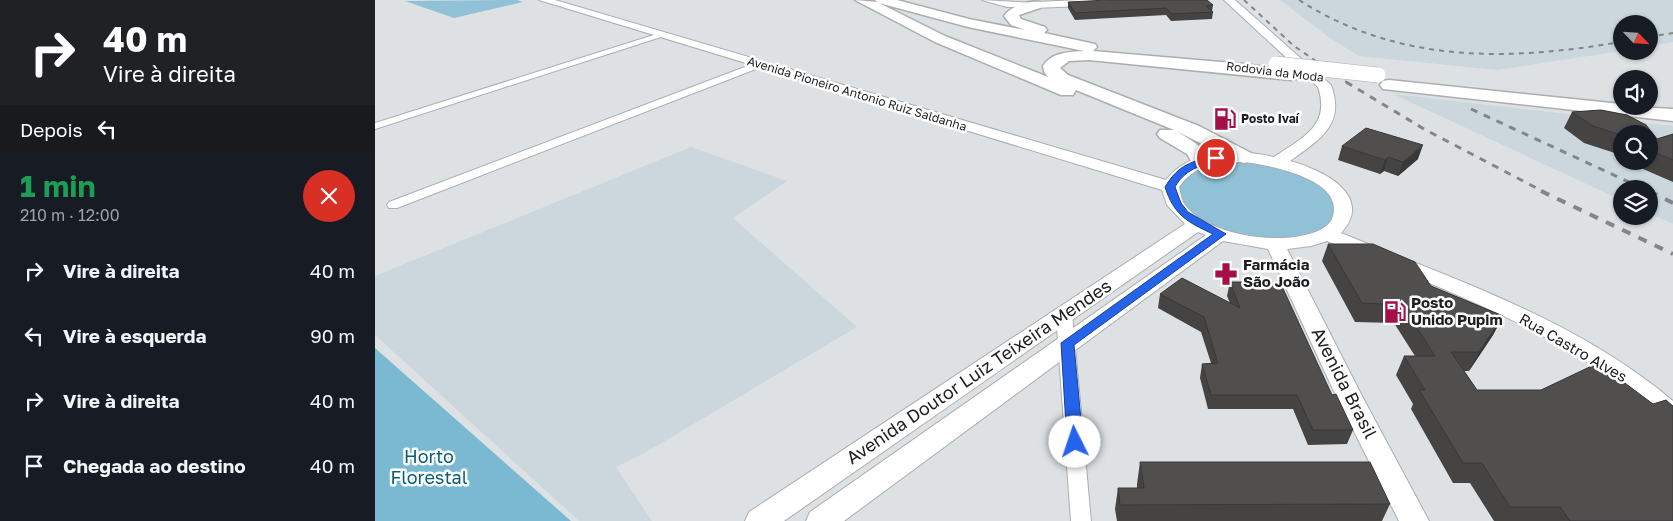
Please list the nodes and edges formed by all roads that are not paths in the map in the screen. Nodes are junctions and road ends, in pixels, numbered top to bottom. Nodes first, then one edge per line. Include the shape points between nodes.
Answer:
1 (544, 0) edge
2 (862, 0) edge
3 (882, 0) edge
4 (912, 0) edge
5 (985, 0) edge
6 (1151, 0) edge
7 (1229, 0) edge
8 (1035, 5) junction
9 (1043, 31) junction
10 (660, 36) junction
11 (758, 65) junction
12 (1269, 68) junction
13 (1384, 80) junction
14 (1613, 100) edge
15 (1658, 105) edge
16 (1673, 106) edge
17 (1673, 115) edge
18 (375, 126) edge
19 (1244, 157) junction
20 (1202, 161) junction
21 (1278, 162) junction
22 (1170, 187) junction
23 (393, 205) dead end
24 (1198, 224) junction
25 (1220, 234) junction
26 (1328, 234) junction
27 (1275, 244) junction
28 (1063, 314) junction
29 (1067, 343) junction
30 (1673, 415) edge
31 (760, 521) edge
32 (821, 521) edge
33 (1081, 521) edge
34 (1414, 521) edge

1 - 10 main road, Avenida Pioneiro Antonio Ruiz Saldanha
2 - 20 highway via 941,39 1170,135 1195,150
3 - 12 highway, Rodovia da Moda via 1031,37 1131,54
4 - 9 highway, Rodovia da Moda
5 - 8 street via 1007,5
6 - 8 main road
7 - 21 main road via 1323,85 1329,97 1331,109 1325,125
8 - 9 highway via 1011,16 1017,22
9 - 12 highway, Rodovia da Moda
10 - 11 main road, Avenida Pioneiro Antonio Ruiz Saldanha
10 - 18 street
11 - 22 main road, Avenida Pioneiro Antonio Ruiz Saldanha
11 - 23 street
12 - 13 highway, Rodovia da Moda, bridge
12 - 13 highway, Rodovia da Moda via 1291,74
12 - 19 highway via 1089,55 1065,57 1051,66 1052,72 1062,79 1192,130
13 - 14 highway, Rodovia da Moda
13 - 17 highway, Rodovia da Moda
15 - 16 highway
19 - 20 main road
19 - 21 main road
20 - 22 main road via 1177,174
21 - 26 main road via 1323,181 1339,196 1344,208 1341,222
22 - 24 main road via 1176,204
24 - 25 main road
24 - 28 main road, Avenida Doutor Luiz Teixeira Mendes
25 - 27 main road
25 - 29 main road, Avenida Doutor Luiz Teixeira Mendes
26 - 27 main road via 1310,241
26 - 30 main road, Rua Castro Alves via 1559,336 1629,378
27 - 34 main road, Avenida Brasil
28 - 29 street
28 - 31 main road, Avenida Doutor Luiz Teixeira Mendes
29 - 32 main road, Avenida Doutor Luiz Teixeira Mendes
29 - 33 street

